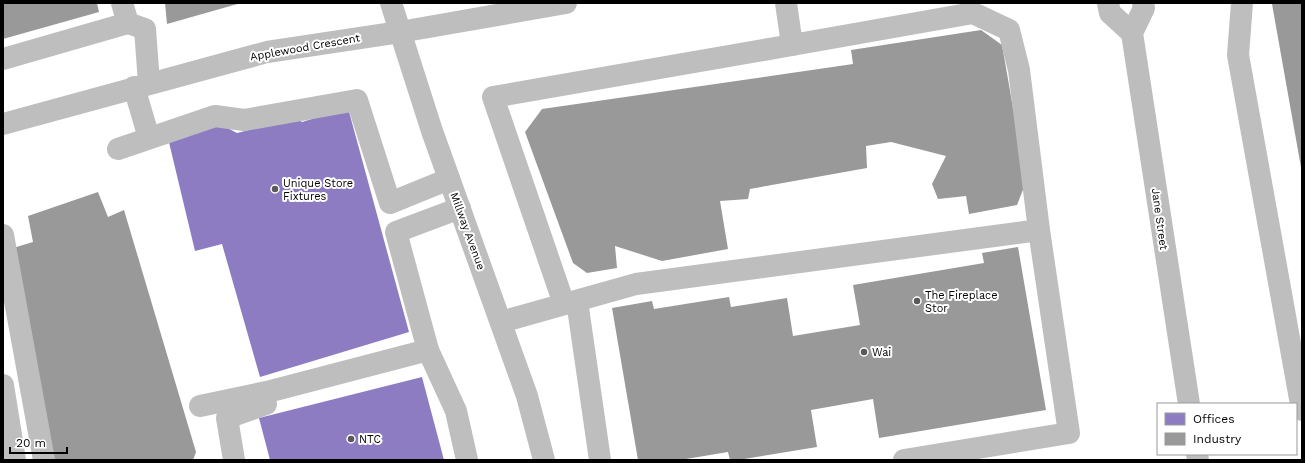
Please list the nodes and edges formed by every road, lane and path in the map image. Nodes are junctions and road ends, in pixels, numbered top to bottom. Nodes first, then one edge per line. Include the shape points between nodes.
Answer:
1 (391, 3) edge
2 (566, 3) edge
3 (786, 3) edge
4 (1108, 3) edge
5 (1143, 3) edge
6 (1242, 3) edge
7 (125, 13) edge
8 (400, 32) junction
9 (1132, 33) junction
10 (792, 45) junction
11 (3, 59) edge
12 (142, 85) junction
13 (3, 124) edge
14 (149, 138) junction
15 (118, 149) dead end
16 (449, 179) junction
17 (390, 203) junction
18 (460, 208) junction
19 (1039, 230) junction
20 (396, 232) junction
21 (3, 235) edge
22 (570, 303) junction
23 (501, 322) junction
24 (428, 350) junction
25 (1297, 352) edge
26 (3, 385) edge
27 (271, 391) junction
28 (1189, 403) edge
29 (200, 406) dead end
30 (1302, 410) edge
31 (539, 459) edge
32 (15, 460) edge
33 (44, 460) edge
34 (234, 460) edge
35 (467, 460) edge
36 (600, 460) edge
37 (904, 460) edge

1 - 8 street, Millway Avenue
2 - 8 street, Applewood Crescent
3 - 10 street
4 - 9 main road via 1110,13
5 - 9 main road via 1144,8
6 - 25 street via 1238,55
7 - 11 street
7 - 12 street via 145,29
8 - 12 street, Applewood Crescent via 267,52
8 - 16 street, Millway Avenue
9 - 28 main road, Jane Street
10 - 19 street via 973,13 1009,30 1019,70
10 - 22 street via 493,97
12 - 13 street, Applewood Crescent
12 - 14 street
14 - 15 street
14 - 17 street via 215,116 244,120 357,100
16 - 17 street
16 - 18 street, Millway Avenue
17 - 20 street
18 - 20 street
18 - 23 street, Millway Avenue
19 - 22 street via 636,284
19 - 37 street via 1069,433
20 - 24 street
21 - 33 street
22 - 23 street
22 - 36 street
23 - 31 street, Millway Avenue via 527,396
24 - 27 street
24 - 35 street via 456,412
25 - 30 street
26 - 32 street
27 - 29 street
27 - 34 street via 268,403 227,418

